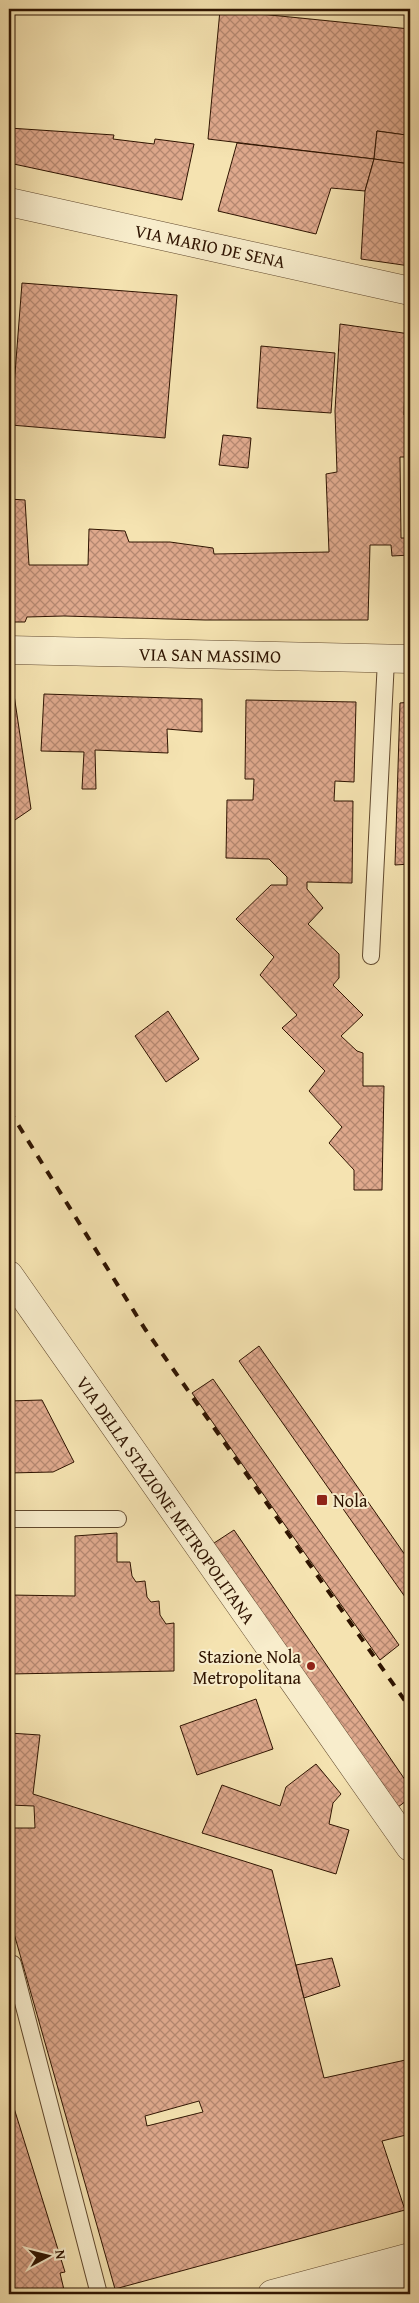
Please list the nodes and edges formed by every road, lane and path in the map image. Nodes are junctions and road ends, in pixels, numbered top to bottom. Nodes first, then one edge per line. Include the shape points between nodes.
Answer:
1 (9, 202) edge
2 (410, 291) edge
3 (9, 650) edge
4 (398, 659) edge
5 (370, 956) dead end
6 (9, 1276) edge
7 (9, 1519) edge
8 (118, 1519) dead end
9 (410, 1847) edge
10 (9, 1965) edge
11 (410, 2258) edge
12 (410, 2281) edge
13 (99, 2294) edge
14 (272, 2294) edge
15 (361, 2294) edge

1 - 2 street, VIA MARIO DE SENA
3 - 4 street, VIA SAN MASSIMO
4 - 5 lane
6 - 9 street, VIA DELLA STAZIONE METROPOLITANA
7 - 8 lane
10 - 13 lane via 13,1964
11 - 14 street
12 - 15 street

